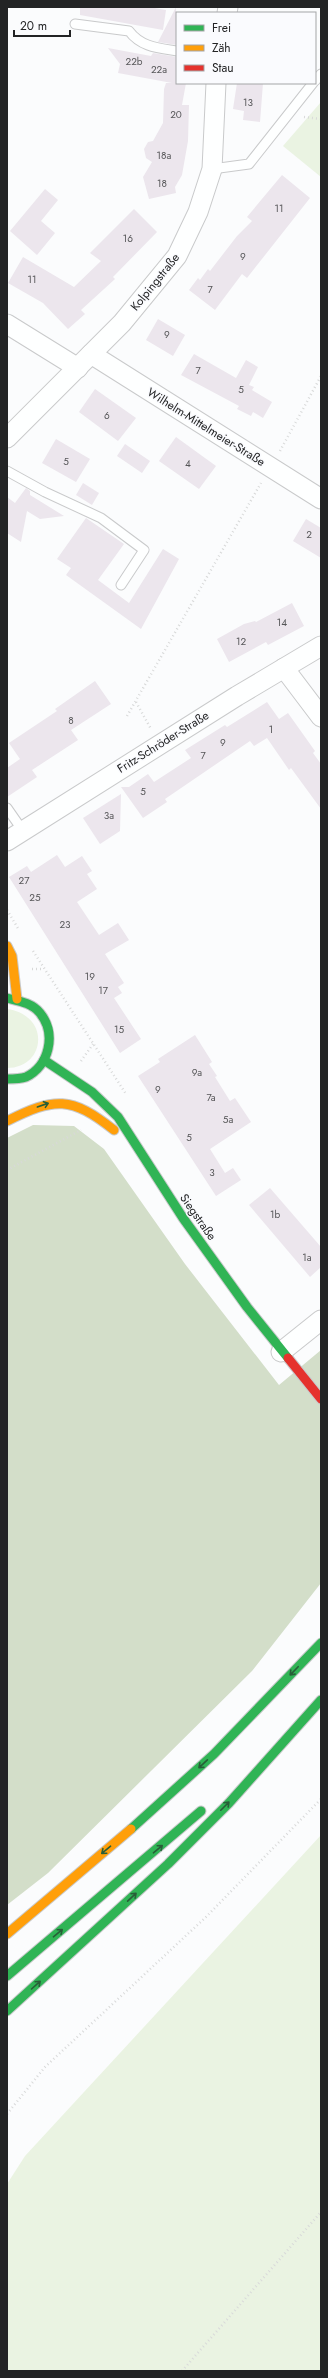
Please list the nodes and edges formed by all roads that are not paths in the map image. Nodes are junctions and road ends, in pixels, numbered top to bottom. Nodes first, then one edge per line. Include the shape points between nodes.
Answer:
1 (75, 24) dead end
2 (176, 51) edge
3 (216, 84) edge
4 (312, 84) edge
5 (212, 169) junction
6 (7, 324) edge
7 (91, 354) junction
8 (78, 368) junction
9 (7, 438) edge
10 (7, 471) edge
11 (321, 499) edge
12 (122, 585) dead end
13 (321, 646) edge
14 (284, 668) junction
15 (321, 717) edge
16 (7, 808) edge
17 (15, 836) edge
18 (7, 946) edge
19 (7, 998) edge
20 (17, 998) junction
21 (44, 1060) junction
22 (7, 1079) edge
23 (7, 1121) edge
24 (138, 1150) junction
25 (321, 1320) edge
26 (281, 1352) junction
27 (321, 1399) edge
28 (321, 1643) edge
29 (321, 1700) edge
30 (234, 1782) dead end
31 (211, 1802) dead end
32 (7, 1934) edge
33 (7, 1976) edge
34 (7, 2011) edge

1 - 2 lane via 129,31 135,39 150,47
3 - 5 street, Kolpingstraße
4 - 5 lane via 249,164
5 - 7 street, Kolpingstraße via 198,212 177,256 122,324
6 - 8 street
7 - 8 street, Kolpingstraße
7 - 11 street, Wilhelm-Mittelmeier-Straße
8 - 9 street, Kolpingstraße
10 - 12 lane via 101,518 144,550
13 - 14 street, Fritz-Schröder-Straße
14 - 15 street
14 - 17 street, Fritz-Schröder-Straße
16 - 17 lane
18 - 20 main road via 12,956
19 - 20 main road
20 - 21 main road via 30,1003 40,1011 47,1022 49,1048
21 - 22 main road via 36,1070 24,1077
21 - 24 main road, Siegstraße via 92,1092 118,1117
23 -> 24 main road via 25,1111 50,1103 66,1102 98,1117
24 - 26 main road, Siegstraße via 183,1218
25 - 26 street
26 - 27 main road, Siegstraße
28 -> 32 main road via 203,1764 142,1820
29 - 30 main road
34 -> 29 main road via 168,1864 229,1803
33 -> 31 main road

